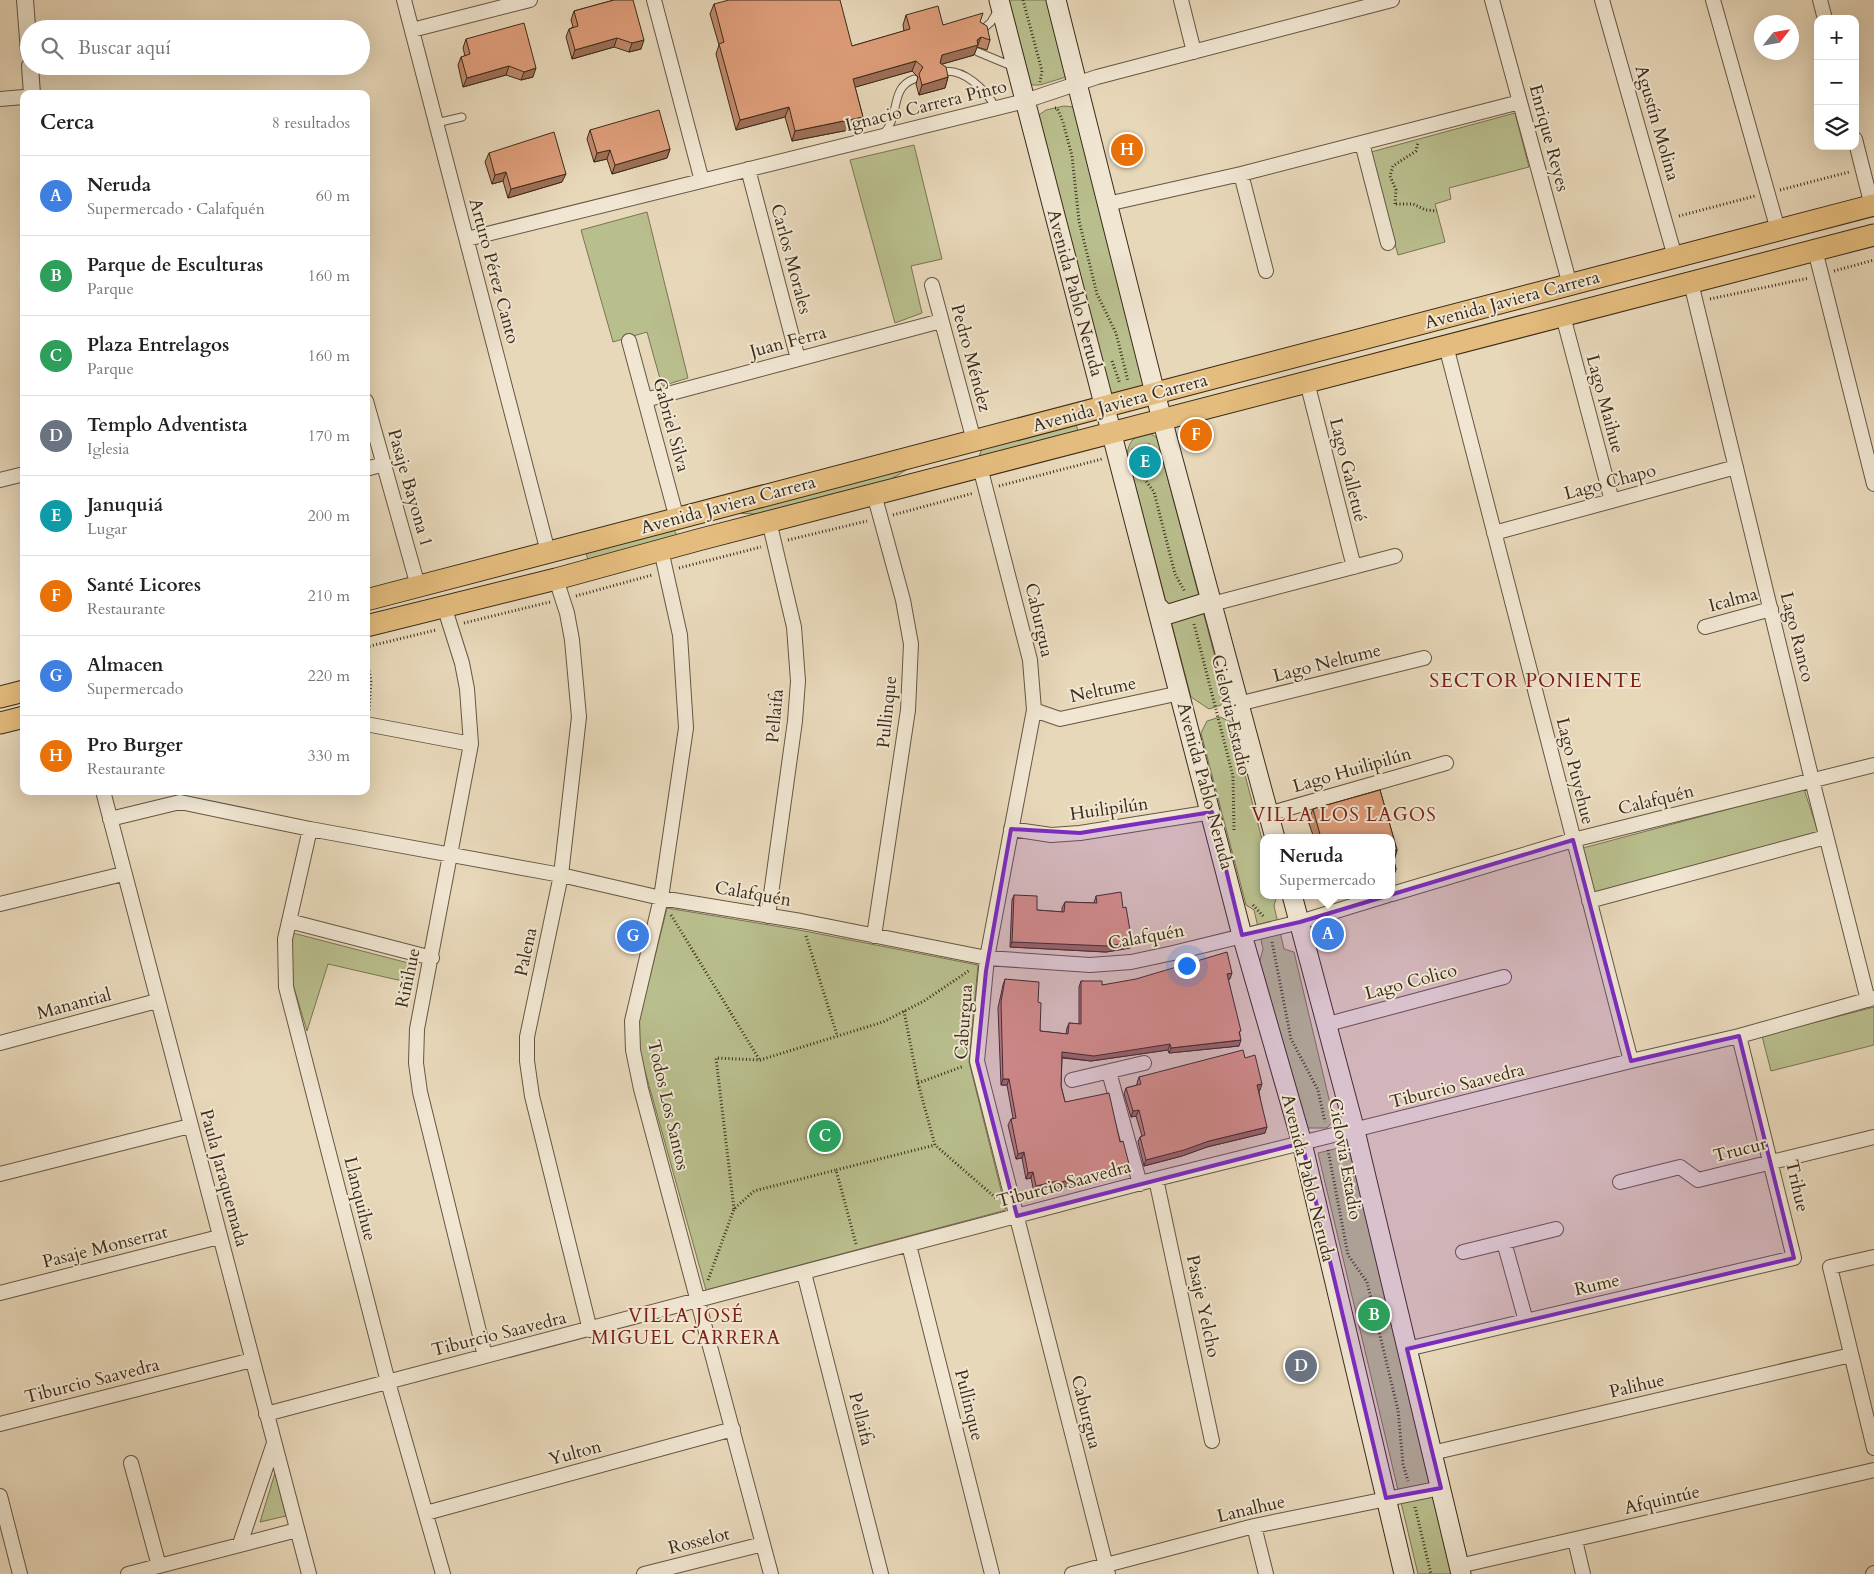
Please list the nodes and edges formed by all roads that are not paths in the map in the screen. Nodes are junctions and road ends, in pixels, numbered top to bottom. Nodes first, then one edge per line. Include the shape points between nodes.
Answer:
1 (25, 0) edge
2 (404, 0) edge
3 (530, 0) edge
4 (654, 0) edge
5 (1056, 0) edge
6 (1181, 0) edge
7 (1392, 0) edge
8 (1492, 0) edge
9 (1602, 0) edge
10 (1713, 0) edge
11 (1820, 0) edge
12 (1000, 3) edge
13 (1824, 15) edge
14 (27, 20) edge
15 (412, 30) junction
16 (982, 31) edge
17 (978, 52) edge
18 (1194, 52) junction
19 (1018, 71) junction
20 (940, 72) edge
21 (31, 75) edge
22 (914, 79) dead end
23 (1076, 83) junction
24 (32, 90) edge
25 (20, 97) edge
26 (0, 99) edge
27 (1025, 101) junction
28 (1520, 102) junction
29 (996, 108) junction
30 (462, 116) dead end
31 (436, 123) junction
32 (880, 137) junction
33 (1362, 143) junction
34 (1858, 150) edge
35 (748, 169) junction
36 (1241, 174) junction
37 (702, 181) junction
38 (1107, 204) junction
39 (1873, 205) edge
40 (1840, 214) junction
41 (1778, 230) junction
42 (1874, 235) edge
43 (467, 239) junction
44 (1388, 243) dead end
45 (1815, 250) junction
46 (1675, 257) junction
47 (1652, 263) junction
48 (1266, 271) dead end
49 (1691, 283) junction
50 (932, 285) dead end
51 (1570, 285) junction
52 (1460, 314) junction
53 (1563, 316) junction
54 (942, 320) junction
55 (629, 341) dead end
56 (1446, 346) junction
57 (798, 359) junction
58 (1307, 382) junction
59 (1155, 393) junction
60 (645, 400) junction
61 (1104, 407) junction
62 (370, 414) edge
63 (1162, 419) junction
64 (1112, 433) junction
65 (974, 441) junction
66 (384, 464) junction
67 (1736, 467) junction
68 (370, 468) edge
69 (973, 468) junction
70 (20, 475) edge
71 (0, 480) edge
72 (1874, 484) edge
73 (874, 494) junction
74 (1612, 501) junction
75 (677, 519) junction
76 (769, 521) junction
77 (1494, 533) junction
78 (698, 540) junction
79 (661, 550) junction
80 (548, 552) junction
81 (1395, 556) dead end
82 (1354, 567) junction
83 (556, 578) junction
84 (533, 584) junction
85 (418, 586) junction
86 (370, 599) edge
87 (1211, 603) junction
88 (444, 606) junction
89 (1158, 607) junction
90 (1771, 609) junction
91 (405, 615) junction
92 (370, 625) edge
93 (1705, 627) dead end
94 (1424, 658) dead end
95 (20, 692) edge
96 (1180, 693) junction
97 (0, 697) edge
98 (1238, 704) junction
99 (1034, 710) junction
100 (20, 718) edge
101 (0, 723) edge
102 (370, 725) edge
103 (472, 744) junction
104 (1446, 763) dead end
105 (1874, 764) edge
106 (1812, 780) junction
107 (104, 795) edge
108 (1212, 812) junction
109 (1268, 814) junction
110 (110, 819) junction
111 (310, 829) junction
112 (1011, 829) junction
113 (1274, 834) edge
114 (1826, 837) junction
115 (1573, 840) junction
116 (450, 854) junction
117 (123, 874) junction
118 (561, 875) junction
119 (1395, 893) edge
120 (661, 898) junction
121 (1293, 899) edge
122 (1360, 899) edge
123 (1589, 901) junction
124 (0, 904) edge
125 (768, 916) junction
126 (289, 921) junction
127 (1300, 922) junction
128 (1242, 934) junction
129 (874, 936) junction
130 (432, 958) junction
131 (987, 958) junction
132 (1504, 977) dead end
133 (1871, 999) edge
134 (157, 1001) junction
135 (1328, 1024) junction
136 (1739, 1036) junction
137 (0, 1043) edge
138 (1631, 1061) junction
139 (1144, 1063) dead end
140 (1109, 1072) junction
141 (1072, 1080) dead end
142 (190, 1126) junction
143 (1355, 1131) junction
144 (1874, 1137) edge
145 (1302, 1143) junction
146 (1772, 1162) junction
147 (0, 1174) edge
148 (1156, 1180) junction
149 (1620, 1182) dead end
150 (1140, 1184) junction
151 (1017, 1216) junction
152 (1556, 1229) dead end
153 (219, 1237) junction
154 (1504, 1242) junction
155 (909, 1245) junction
156 (1463, 1252) dead end
157 (1874, 1257) edge
158 (1794, 1258) joint
159 (804, 1273) junction
160 (0, 1293) edge
161 (700, 1301) junction
162 (1526, 1321) junction
163 (590, 1330) junction
164 (1407, 1349) junction
165 (1851, 1355) junction
166 (485, 1356) junction
167 (252, 1360) junction
168 (388, 1382) junction
169 (266, 1414) junction
170 (0, 1424) edge
171 (733, 1430) junction
172 (1212, 1441) dead end
173 (274, 1443) junction
174 (1874, 1448) edge
175 (1432, 1453) junction
176 (131, 1463) dead end
177 (1874, 1470) edge
178 (1441, 1488) junction
179 (0, 1496) edge
180 (1386, 1498) junction
181 (426, 1513) junction
182 (1254, 1526) junction
183 (297, 1530) junction
184 (1575, 1540) junction
185 (240, 1544) junction
186 (763, 1544) junction
187 (159, 1566) junction
188 (1107, 1570) edge
189 (1460, 1570) edge
190 (20, 1574) edge
191 (128, 1574) edge
192 (309, 1574) edge
193 (443, 1574) edge
194 (644, 1574) edge
195 (771, 1574) edge
196 (881, 1574) edge
197 (992, 1574) edge
198 (1072, 1574) edge
199 (1266, 1574) edge
200 (1404, 1574) edge
201 (1583, 1574) edge

1 - 14 street
2 - 15 street, Arturo Pérez Canto
3 - 15 street
4 - 37 street
5 - 23 main road
6 - 18 street
7 - 18 street, Ignacio Carrera Pinto
8 - 28 street, Enrique Reyes
9 - 46 street, Agustín Molina
10 - 41 street
11 - 13 street
12 - 16 lane via 991,22
12 - 19 main road, Avenida Pablo Neruda
15 - 31 street, Arturo Pérez Canto
17 - 19 lane via 1008,63
18 - 23 street, Ignacio Carrera Pinto
19 - 27 main road, Avenida Pablo Neruda
20 - 29 lane via 955,71 963,76 988,94
21 - 24 street
22 - 32 lane via 905,83 898,92 894,119
23 - 27 street, Ignacio Carrera Pinto
23 - 38 main road
25 - 26 street
27 - 29 street, Ignacio Carrera Pinto
27 - 61 main road, Avenida Pablo Neruda
28 - 33 street
28 - 51 street, Enrique Reyes
29 - 32 street, Ignacio Carrera Pinto
30 - 31 lane
31 - 43 street, Arturo Pérez Canto
32 - 35 street, Ignacio Carrera Pinto
33 - 36 street
33 - 44 street
34 - 39 street
35 - 37 street, Ignacio Carrera Pinto
35 - 57 street, Carlos Morales
36 - 38 street
36 - 48 street
37 - 43 street, Ignacio Carrera Pinto
38 - 59 main road
39 - 40 main road, Avenida Javiera Carrera
40 - 41 main road, Avenida Javiera Carrera
40 - 45 main road via 1827,224
41 - 46 main road, Avenida Javiera Carrera
42 - 45 main road, Avenida Javiera Carrera
43 - 80 street, Arturo Pérez Canto
45 - 49 main road, Avenida Javiera Carrera
45 - 72 street
46 - 47 main road, Avenida Javiera Carrera
47 - 49 main road via 1675,268
47 - 51 main road, Avenida Javiera Carrera
49 - 53 main road, Avenida Javiera Carrera
49 - 67 street, Lago Ranco
50 - 54 street, Pedro Méndez
51 - 52 main road, Avenida Javiera Carrera
52 - 56 main road
52 - 59 main road, Avenida Javiera Carrera
53 - 56 main road, Avenida Javiera Carrera
53 - 74 street, Lago Maihue
54 - 57 street, Juan Ferra
54 - 65 street, Pedro Méndez
55 - 60 street, Gabriel Silva
56 - 58 main road, Avenida Javiera Carrera
56 - 77 street, Lago Puyehue
57 - 60 street, Juan Ferra
58 - 63 main road, Avenida Javiera Carrera
58 - 82 street, Lago Galletué
59 - 61 main road, Avenida Javiera Carrera
59 - 63 main road
60 - 75 street, Gabriel Silva
61 - 64 main road, Avenida Pablo Neruda
61 - 65 main road, Avenida Javiera Carrera
62 - 66 street, Pasaje Bayona 1
63 - 64 main road, Avenida Javiera Carrera
63 - 87 main road
64 - 69 main road, Avenida Javiera Carrera
64 - 89 main road, Avenida Pablo Neruda
65 - 69 main road
65 - 75 main road, Avenida Javiera Carrera
66 - 68 street
66 - 85 street, Pasaje Bayona 1
67 - 74 street, Lago Chapo
67 - 90 street, Lago Ranco
69 - 73 main road, Avenida Javiera Carrera
69 - 99 street, Caburgua via 1030,660
70 - 71 street
73 - 76 main road, Avenida Javiera Carrera
73 - 129 street, Pullinque via 903,600 911,644 908,710
74 - 77 street, Lago Chapo
75 - 78 main road
75 - 80 main road, Avenida Javiera Carrera
76 - 78 main road, Avenida Javiera Carrera
76 - 125 street, Pellaifa via 794,627 798,681
77 - 115 street, Lago Puyehue
78 - 79 main road, Avenida Javiera Carrera
79 - 83 main road, Avenida Javiera Carrera
79 - 120 street, Todos Los Santos via 680,635 686,728
80 - 84 main road
80 - 85 main road, Avenida Javiera Carrera
81 - 82 street
82 - 87 street
83 - 84 main road, Avenida Javiera Carrera
83 - 118 street, Palena via 568,613 579,717
84 - 88 main road, Avenida Javiera Carrera
85 - 86 main road, Avenida Javiera Carrera
85 - 91 main road
87 - 89 main road via 1169,614
87 - 98 main road
88 - 91 main road, Avenida Javiera Carrera
88 - 103 street, Riñihue via 462,663
89 - 96 main road, Avenida Pablo Neruda
90 - 93 street, Icalma
90 - 106 street, Lago Ranco
91 - 92 main road, Avenida Javiera Carrera
94 - 98 street, Lago Neltume
95 - 97 main road
96 - 99 street, Neltume via 1060,719
96 - 108 main road, Avenida Pablo Neruda
98 - 109 main road
99 - 112 street, Caburgua
100 - 101 main road
102 - 103 street
103 - 116 street, Riñihue
104 - 109 street, Lago Huilipilún
105 - 106 street, Calafquén
106 - 114 street, Lago Ranco
106 - 115 street, Calafquén
107 - 110 street, Paula Jaraquemada
108 - 112 street, Huilipilún via 1080,833 1051,834
108 - 128 main road, Avenida Pablo Neruda
109 - 113 main road
110 - 111 street, Calafquén via 180,802
110 - 117 street, Paula Jaraquemada
111 - 116 street, Calafquén
111 - 126 street, Llanquihue
112 - 131 street, Caburgua
114 - 123 street
114 - 133 street, Lago Ranco
115 - 119 street, Calafquén
115 - 123 street, Lago Puyehue
116 - 118 street, Calafquén
116 - 130 street, Riñihue
117 - 124 street
117 - 134 street, Paula Jaraquemada
118 - 120 street, Calafquén
118 - 163 street, Palena via 527,1037 527,1061 532,1096
120 - 125 street, Calafquén
120 - 161 street, Todos Los Santos via 632,1021 633,1050
121 - 127 main road
122 - 127 street, Calafquén
123 - 138 street, Lago Puyehue
125 - 129 street, Calafquén
126 - 130 street
126 - 168 street, Llanquihue via 284,956 286,987
127 - 128 street, Calafquén
127 - 135 main road
128 - 131 street, Calafquén via 1131,962 1090,965
128 - 145 main road, Avenida Pablo Neruda
129 - 131 street, Calafquén
130 - 166 street, Riñihue via 417,1028 417,1078
131 - 151 street, Caburgua via 977,1061
132 - 135 street, Lago Colico
133 - 136 street, Tiburcio Saavedra
134 - 137 street, Manantial
134 - 142 street, Paula Jaraquemada
135 - 143 main road
136 - 138 street, Tiburcio Saavedra
136 - 146 street, Trihue
138 - 143 street, Tiburcio Saavedra
139 - 140 street
140 - 141 street
140 - 150 street
142 - 147 street
142 - 153 street, Paula Jaraquemada
143 - 145 street, Tiburcio Saavedra
143 - 164 main road
144 - 146 street, Trucur
145 - 148 street, Tiburcio Saavedra
145 - 180 main road, Avenida Pablo Neruda
146 - 149 street, Trucur via 1698,1180 1680,1167
146 - 158 street, Trihue
148 - 150 street, Tiburcio Saavedra
148 - 172 street, Pasaje Yelcho
150 - 151 street, Tiburcio Saavedra
151 - 155 street, Tiburcio Saavedra
151 - 188 street, Caburgua
152 - 154 street
153 - 160 street, Pasaje Monserrat
153 - 167 street, Paula Jaraquemada
154 - 156 street
154 - 162 street
155 - 159 street, Tiburcio Saavedra
155 - 197 street, Pullinque
157 - 165 street via 1830,1267
158 - 162 street, Rume
159 - 161 street, Tiburcio Saavedra
159 - 196 street, Pellaifa
161 - 163 street, Tiburcio Saavedra
161 - 171 street, Todos Los Santos
162 - 164 street, Rume
163 - 166 street, Tiburcio Saavedra
164 - 175 main road
165 - 174 street
165 - 175 street, Palihue
166 - 168 street, Tiburcio Saavedra
167 - 169 street, Paula Jaraquemada
167 - 170 street, Tiburcio Saavedra
168 - 169 street, Tiburcio Saavedra
168 - 181 street, Llanquihue
169 - 173 street, Paula Jaraquemada
171 - 181 street, Yulton
171 - 186 street, Todos Los Santos
173 - 183 street, Paula Jaraquemada
173 - 185 street
175 - 178 main road
176 - 187 street
177 - 184 street, Afquintúe
178 - 180 street, Lanalhue
178 - 189 main road
179 - 190 street
180 - 182 street, Lanalhue
180 - 200 main road, Avenida Pablo Neruda
181 - 193 street, Llanquihue
182 - 188 street, Lanalhue
182 - 199 street
183 - 185 street
183 - 192 street, Paula Jaraquemada
184 - 189 street, Afquintúe
184 - 201 street
185 - 187 street
186 - 194 street, Rosselot
186 - 195 street, Todos Los Santos
187 - 191 street
188 - 198 street, Lanalhue

